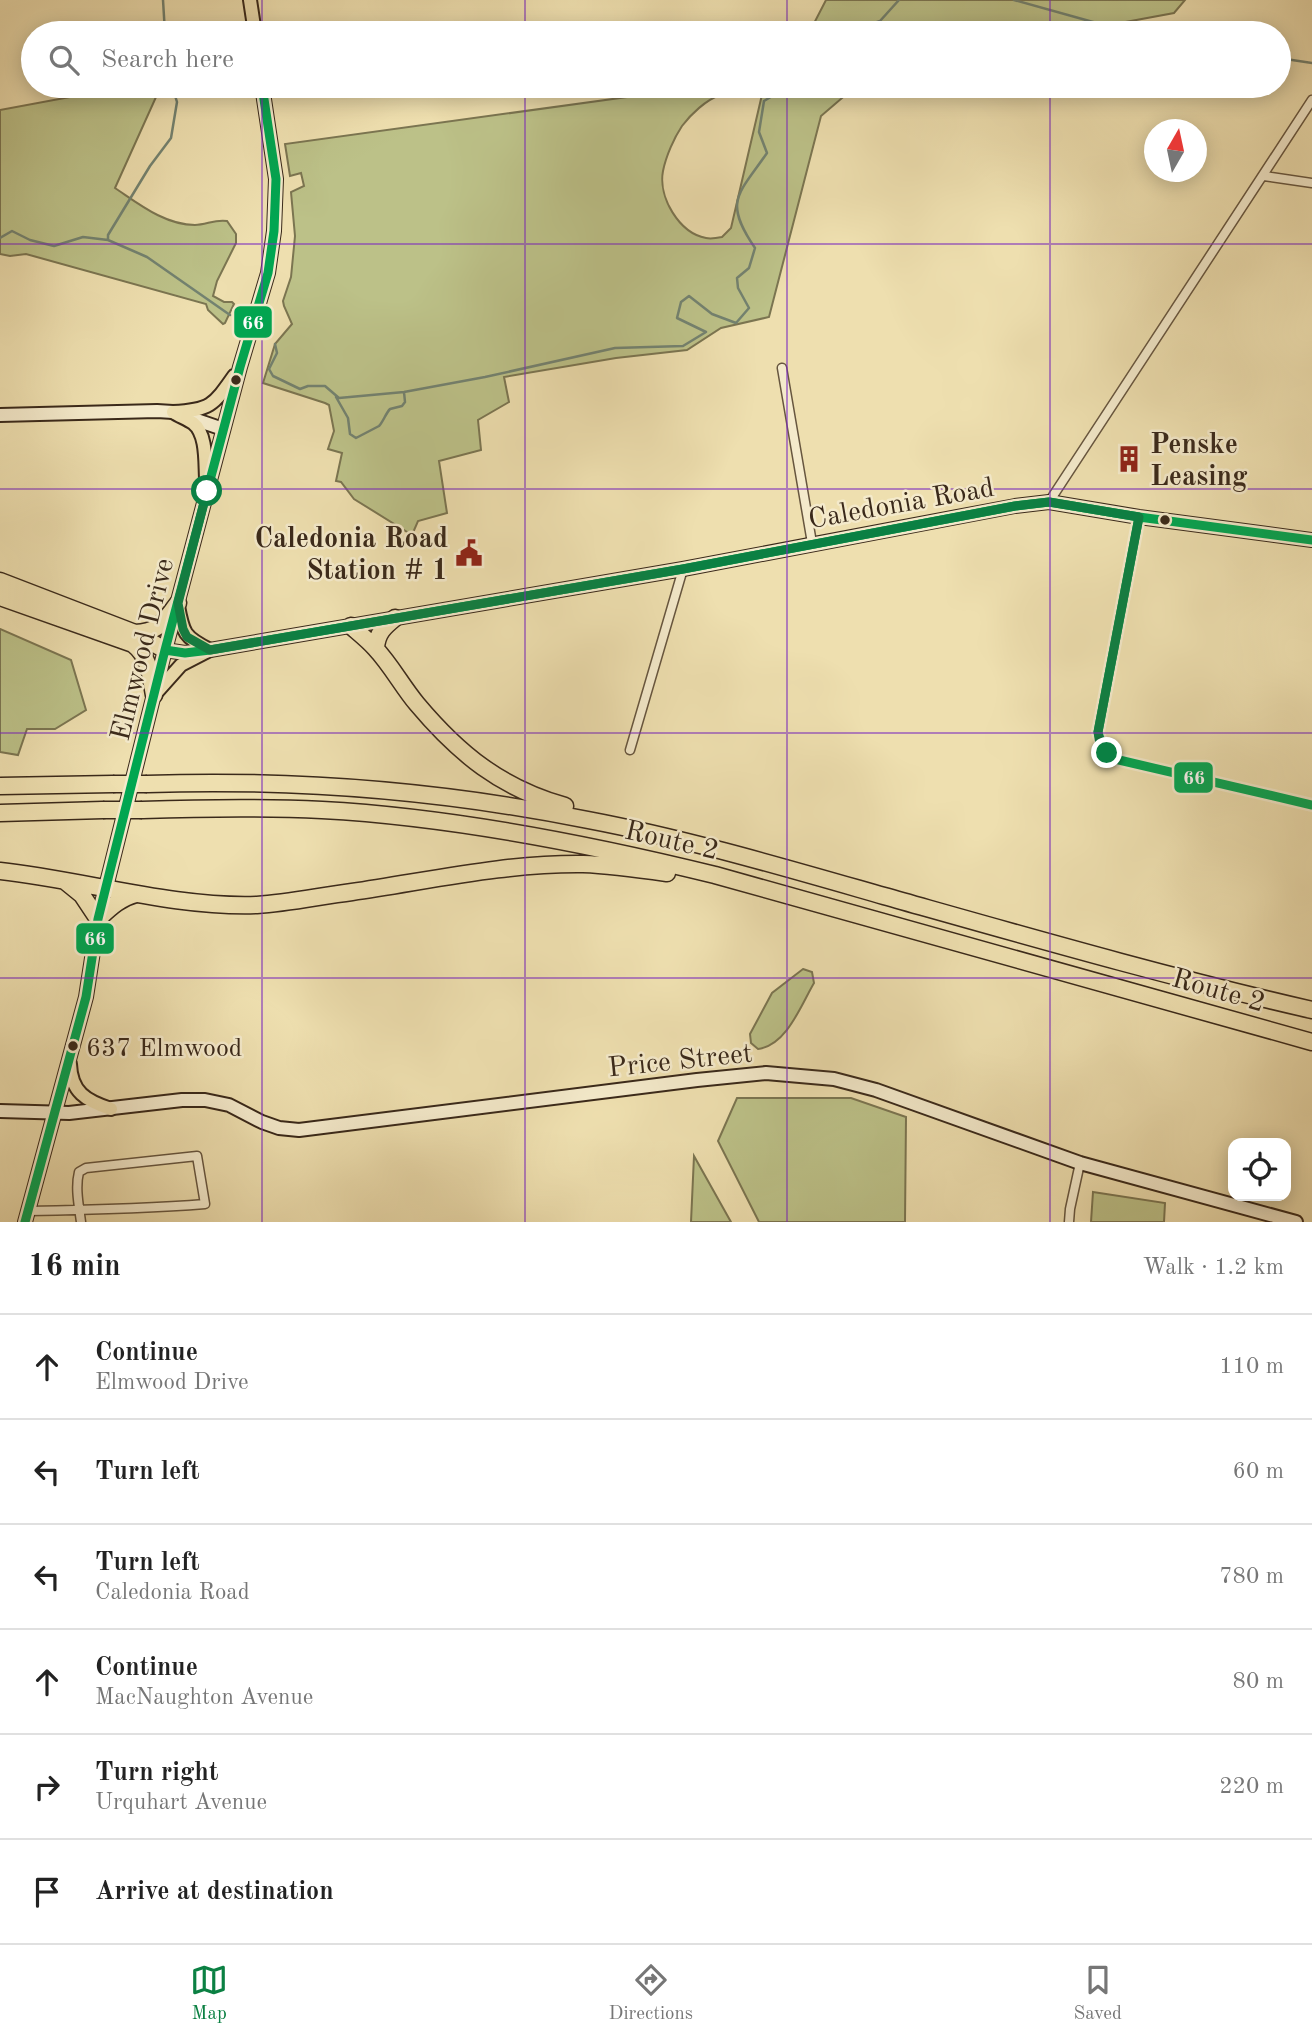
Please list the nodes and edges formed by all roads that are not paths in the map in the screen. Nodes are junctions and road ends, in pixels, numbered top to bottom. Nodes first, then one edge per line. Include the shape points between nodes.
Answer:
1 (250, 0) edge
2 (253, 21) edge
3 (264, 98) edge
4 (1312, 100) edge
5 (1264, 176) junction
6 (1312, 183) edge
7 (240, 367) junction
8 (782, 368) dead end
9 (173, 412) junction
10 (0, 415) edge
11 (223, 429) junction
12 (207, 491) junction
13 (1049, 502) junction
14 (1139, 517) junction
15 (1312, 540) edge
16 (812, 543) junction
17 (683, 569) junction
18 (0, 581) edge
19 (0, 597) edge
20 (178, 603) junction
21 (396, 618) junction
22 (351, 626) junction
23 (134, 638) junction
24 (376, 648) junction
25 (165, 650) junction
26 (210, 650) junction
27 (154, 695) junction
28 (630, 750) dead end
29 (0, 786) edge
30 (1312, 805) edge
31 (0, 813) edge
32 (650, 834) junction
33 (0, 871) edge
34 (64, 881) junction
35 (106, 888) junction
36 (758, 888) junction
37 (139, 893) junction
38 (98, 919) junction
39 (1312, 1010) edge
40 (1312, 1042) edge
41 (69, 1060) junction
42 (111, 1109) junction
43 (0, 1111) edge
44 (56, 1112) junction
45 (1080, 1163) junction
46 (79, 1210) junction
47 (27, 1216) edge
48 (81, 1222) edge
49 (1069, 1222) edge
50 (1296, 1222) edge

1 - 2 main road
3 - 7 main road, Elmwood Drive via 276,180 274,231 268,273
4 - 5 street
5 - 6 street
5 - 13 street
7 - 9 main road via 209,406
7 - 11 main road, Elmwood Drive
8 - 16 street
9 - 10 street
9 - 11 street
9 - 12 main road via 193,423 201,435
11 - 12 main road, Elmwood Drive
12 - 20 main road, Elmwood Drive
13 - 14 street, Caledonia Road
13 - 16 street, Caledonia Road
14 - 15 street, Caledonia Road
14 - 30 street via 1098,732 1100,744 1119,760
16 - 17 street, Caledonia Road
17 - 21 street, Caledonia Road
17 - 28 street
18 - 23 highway
19 - 23 highway
20 - 23 highway via 158,628
20 - 25 main road, Elmwood Drive
20 - 26 main road via 187,637
21 - 22 street, Caledonia Road
21 - 24 highway via 382,628
22 - 24 highway
22 - 26 street, Caledonia Road
23 - 25 highway
23 - 27 highway via 149,668
24 - 32 highway via 425,713 453,744 485,769 532,796
25 - 26 street, Caledonia Road
25 - 27 main road, Elmwood Drive
26 - 27 main road via 181,665
27 - 35 main road, Elmwood Drive
29 - 32 highway, Route 2, bridge via 246,782 370,789 524,808
31 - 36 highway, Route 2, bridge via 285,809 366,813 622,853
32 - 39 highway, Route 2 via 1149,971
33 - 34 highway
34 - 35 highway
34 - 38 highway via 82,895
35 - 37 highway
35 - 38 main road, Elmwood Drive
36 - 37 highway via 583,864 510,869 260,905
36 - 40 highway, Route 2
37 - 38 highway via 116,902
38 - 41 main road, Elmwood Drive via 86,997
41 - 42 main road via 75,1086 83,1096
41 - 44 main road, Elmwood Drive
42 - 44 street, Price Street
42 - 45 street, Price Street via 205,1100 229,1105 279,1128 299,1130 766,1073 834,1079 876,1090
43 - 44 street, Price Street
44 - 47 main road, Elmwood Drive
45 - 49 street
45 - 50 street, Price Street
46 - 46 street via 77,1182 79,1172 86,1168 197,1156 205,1204
46 - 47 street
46 - 48 street

